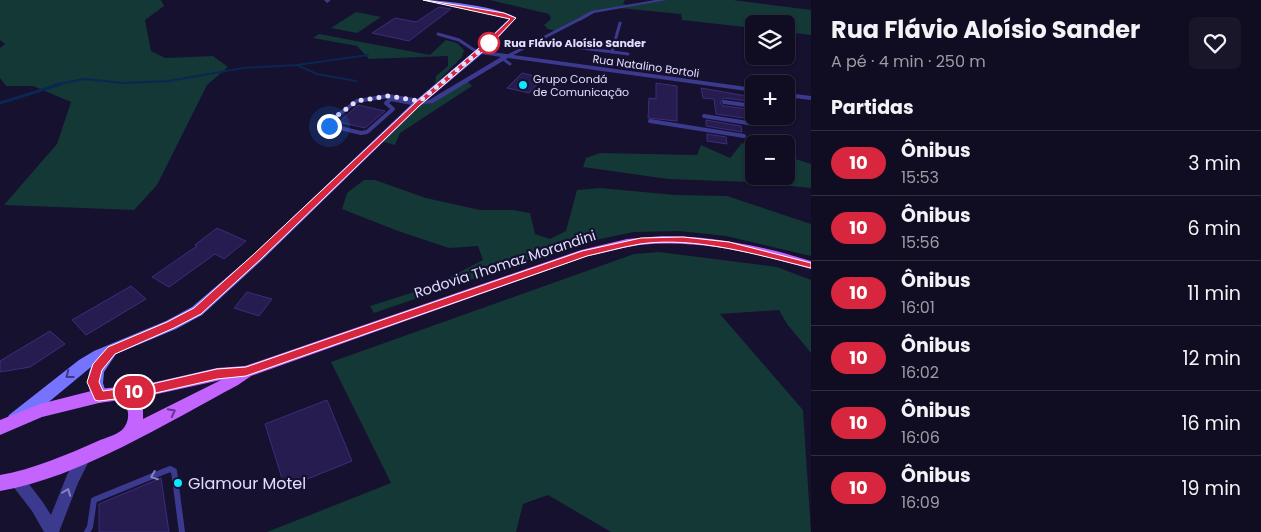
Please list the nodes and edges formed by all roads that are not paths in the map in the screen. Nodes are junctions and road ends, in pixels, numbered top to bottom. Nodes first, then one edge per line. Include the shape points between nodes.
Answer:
1 (425, 0) edge
2 (664, 0) edge
3 (578, 20) joint
4 (620, 23) dead end
5 (438, 34) dead end
6 (536, 42) junction
7 (476, 52) junction
8 (612, 52) junction
9 (628, 54) dead end
10 (504, 58) junction
11 (510, 64) dead end
12 (745, 89) edge
13 (795, 96) edge
14 (811, 98) edge
15 (724, 102) dead end
16 (419, 103) junction
17 (745, 105) edge
18 (704, 116) dead end
19 (650, 121) dead end
20 (745, 123) edge
21 (744, 136) dead end
22 (811, 265) edge
23 (112, 350) junction
24 (246, 372) junction
25 (123, 394) junction
26 (99, 396) junction
27 (15, 420) junction
28 (0, 428) edge
29 (128, 434) junction
30 (85, 455) junction
31 (8, 481) edge
32 (52, 531) edge
33 (87, 532) edge
34 (182, 532) edge

1 - 7 street via 512,17
2 - 3 street via 593,12
3 - 6 lane
4 - 8 lane
5 - 7 lane via 459,40
6 - 8 lane
6 - 10 lane
7 - 10 street, Rua Natalino Bortoli
7 - 16 street
8 - 9 lane
10 - 11 lane
10 - 12 street, Rua Natalino Bortoli
10 - 16 street via 431,102
13 - 14 street
15 - 17 lane
16 - 16 lane via 388,96 357,101 327,125 364,132 393,109 386,103 391,99
16 - 23 street via 197,311
18 - 20 lane
19 - 21 lane
22 - 24 main road, Rodovia Thomaz Morandini via 729,245 683,240 641,241 585,254
23 - 26 street via 97,368 93,382
23 -> 27 street via 84,364
24 - 25 main road, Rodovia Thomaz Morandini via 217,374
29 -> 24 main road, Rodovia Thomaz Morandini
25 - 26 main road, Rodovia Thomaz Morandini
25 - 29 main road via 134,402 136,408 136,421
26 - 27 main road, Rodovia Thomaz Morandini
27 - 28 main road, Rodovia Thomaz Morandini
29 - 30 main road, Rodovia Thomaz Morandini
30 - 31 main road, Rodovia Thomaz Morandini
32 -> 30 street
31 - 32 street via 37,506
34 -> 33 lane via 174,471 170,469 94,500

